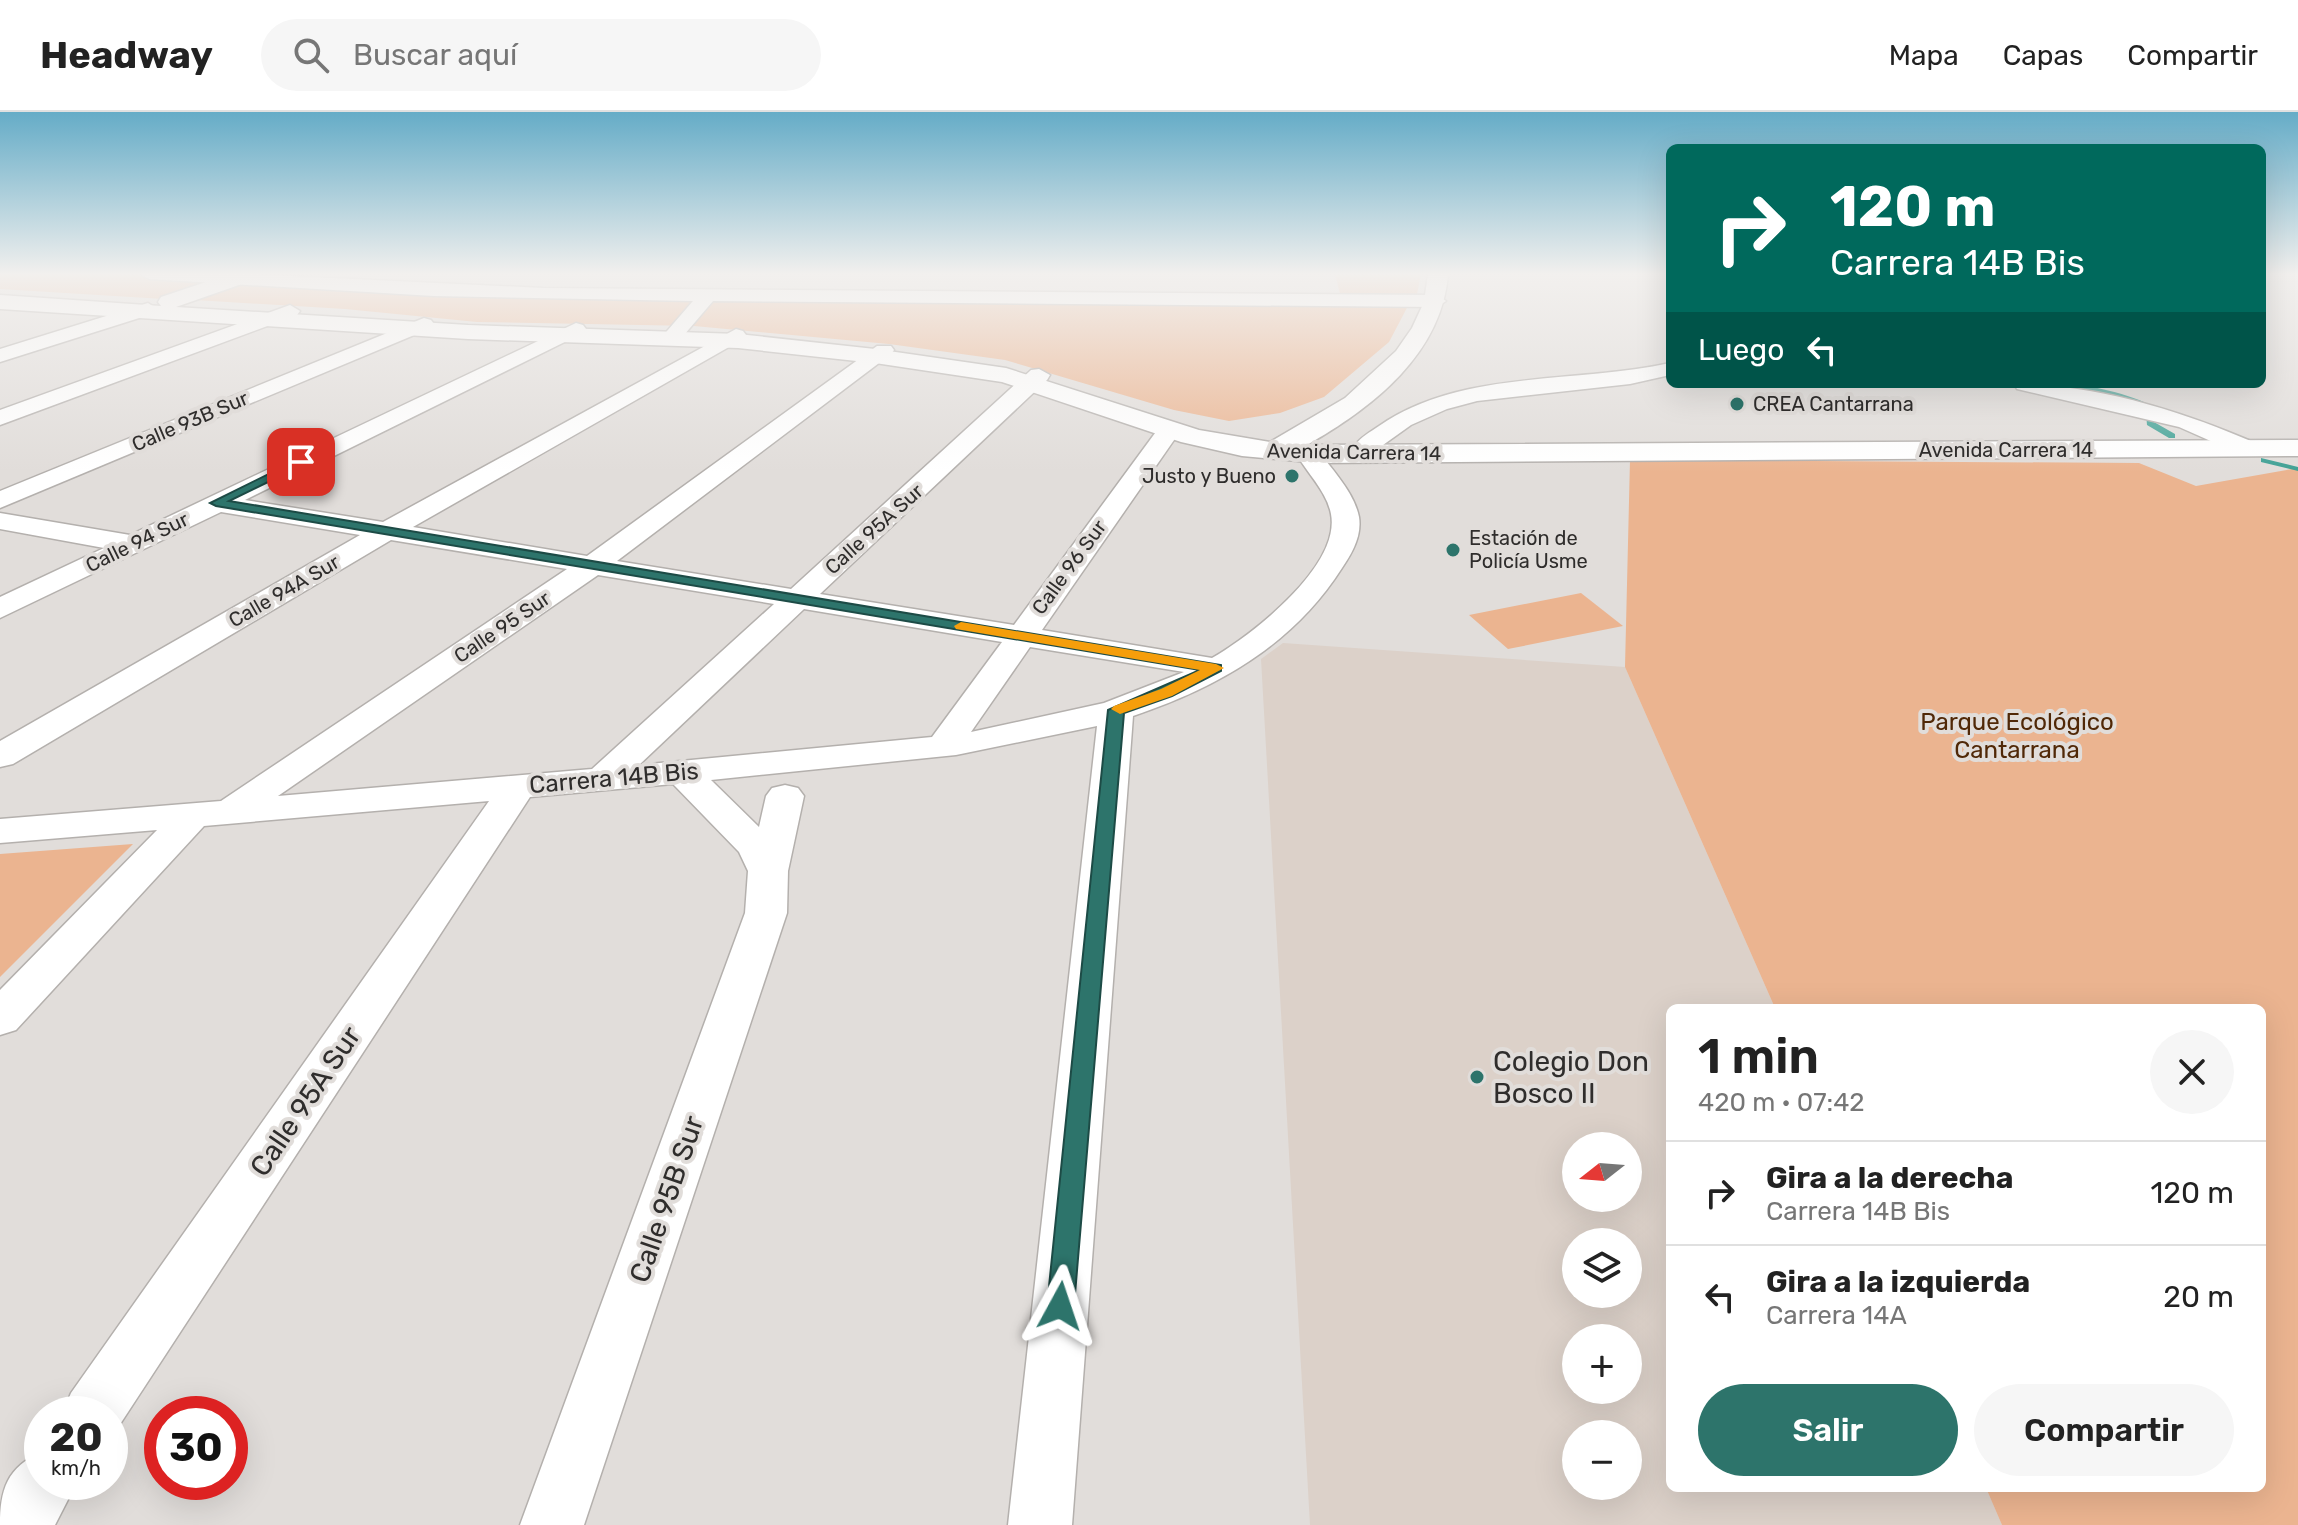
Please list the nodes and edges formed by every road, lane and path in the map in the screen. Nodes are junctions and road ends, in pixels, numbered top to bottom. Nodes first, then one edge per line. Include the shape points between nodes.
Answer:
1 (50, 340) edge
2 (212, 340) edge
3 (385, 340) edge
4 (554, 340) edge
5 (728, 340) edge
6 (750, 340) edge
7 (1415, 340) edge
8 (879, 353) junction
9 (0, 356) edge
10 (1666, 370) edge
11 (1036, 378) junction
12 (2042, 388) edge
13 (1353, 406) junction
14 (0, 418) edge
15 (1169, 430) junction
16 (1236, 440) junction
17 (1367, 445) junction
18 (2298, 448) edge
19 (1294, 449) junction
20 (2249, 449) junction
21 (1523, 452) junction
22 (0, 500) edge
23 (216, 503) junction
24 (0, 521) edge
25 (387, 531) junction
26 (131, 544) junction
27 (594, 564) junction
28 (797, 599) junction
29 (0, 609) edge
30 (1019, 636) junction
31 (1216, 668) junction
32 (1116, 710) junction
33 (944, 745) junction
34 (0, 756) edge
35 (682, 772) junction
36 (602, 780) junction
37 (518, 787) junction
38 (785, 796) dead end
39 (212, 813) junction
40 (0, 831) edge
41 (768, 871) junction
42 (0, 1018) edge
43 (104, 1396) edge
44 (34, 1500) edge
45 (17, 1525) edge
46 (552, 1525) edge
47 (1040, 1525) edge

1 - 9 street
2 - 14 street
3 - 22 street, Calle 93B Sur
4 - 23 street, Calle 94 Sur
5 - 25 street, Calle 94A Sur
6 - 8 main road, Avenida Carrera 14
7 - 13 main road
8 - 11 main road, Avenida Carrera 14
8 - 27 street, Calle 95 Sur
10 - 17 street via 1471,394 1397,421
11 - 15 main road, Avenida Carrera 14
11 - 16 main road, Avenida Carrera 14
11 - 28 street, Calle 95A Sur
12 - 20 street via 2178,419
13 - 16 main road
13 - 19 main road
15 - 16 main road, Avenida Carrera 14
15 - 30 street, Calle 96 Sur
16 - 19 main road, Avenida Carrera 14
17 - 19 main road, Avenida Carrera 14
17 - 21 main road, Avenida Carrera 14
18 - 20 main road, Avenida Carrera 14
19 - 21 main road, Avenida Carrera 14 via 1400,457
19 - 31 street, Carrera 14B Bis via 1343,508 1346,528 1338,552 1288,618
20 - 21 main road, Avenida Carrera 14
23 - 25 street
23 - 26 street, Calle 94 Sur
24 - 26 street
25 - 27 street
25 - 34 street, Calle 94A Sur
26 - 29 street, Calle 94 Sur
27 - 28 street
27 - 39 street, Calle 95 Sur
28 - 30 street
28 - 36 street, Calle 95A Sur
30 - 31 street
30 - 33 street, Calle 96 Sur
31 - 32 street, Carrera 14B Bis
32 - 33 street, Carrera 14B Bis
32 - 47 street
33 - 35 street, Carrera 14B Bis
35 - 36 street, Carrera 14B Bis
35 - 41 street via 755,846
36 - 37 street, Carrera 14B Bis
37 - 39 street, Carrera 14B Bis
37 - 43 street, Calle 95A Sur
38 - 41 street, Calle 95B Sur
39 - 40 street, Carrera 14B Bis
39 - 42 street, Calle 95 Sur
41 - 46 street, Calle 95B Sur via 766,913
44 - 45 street

